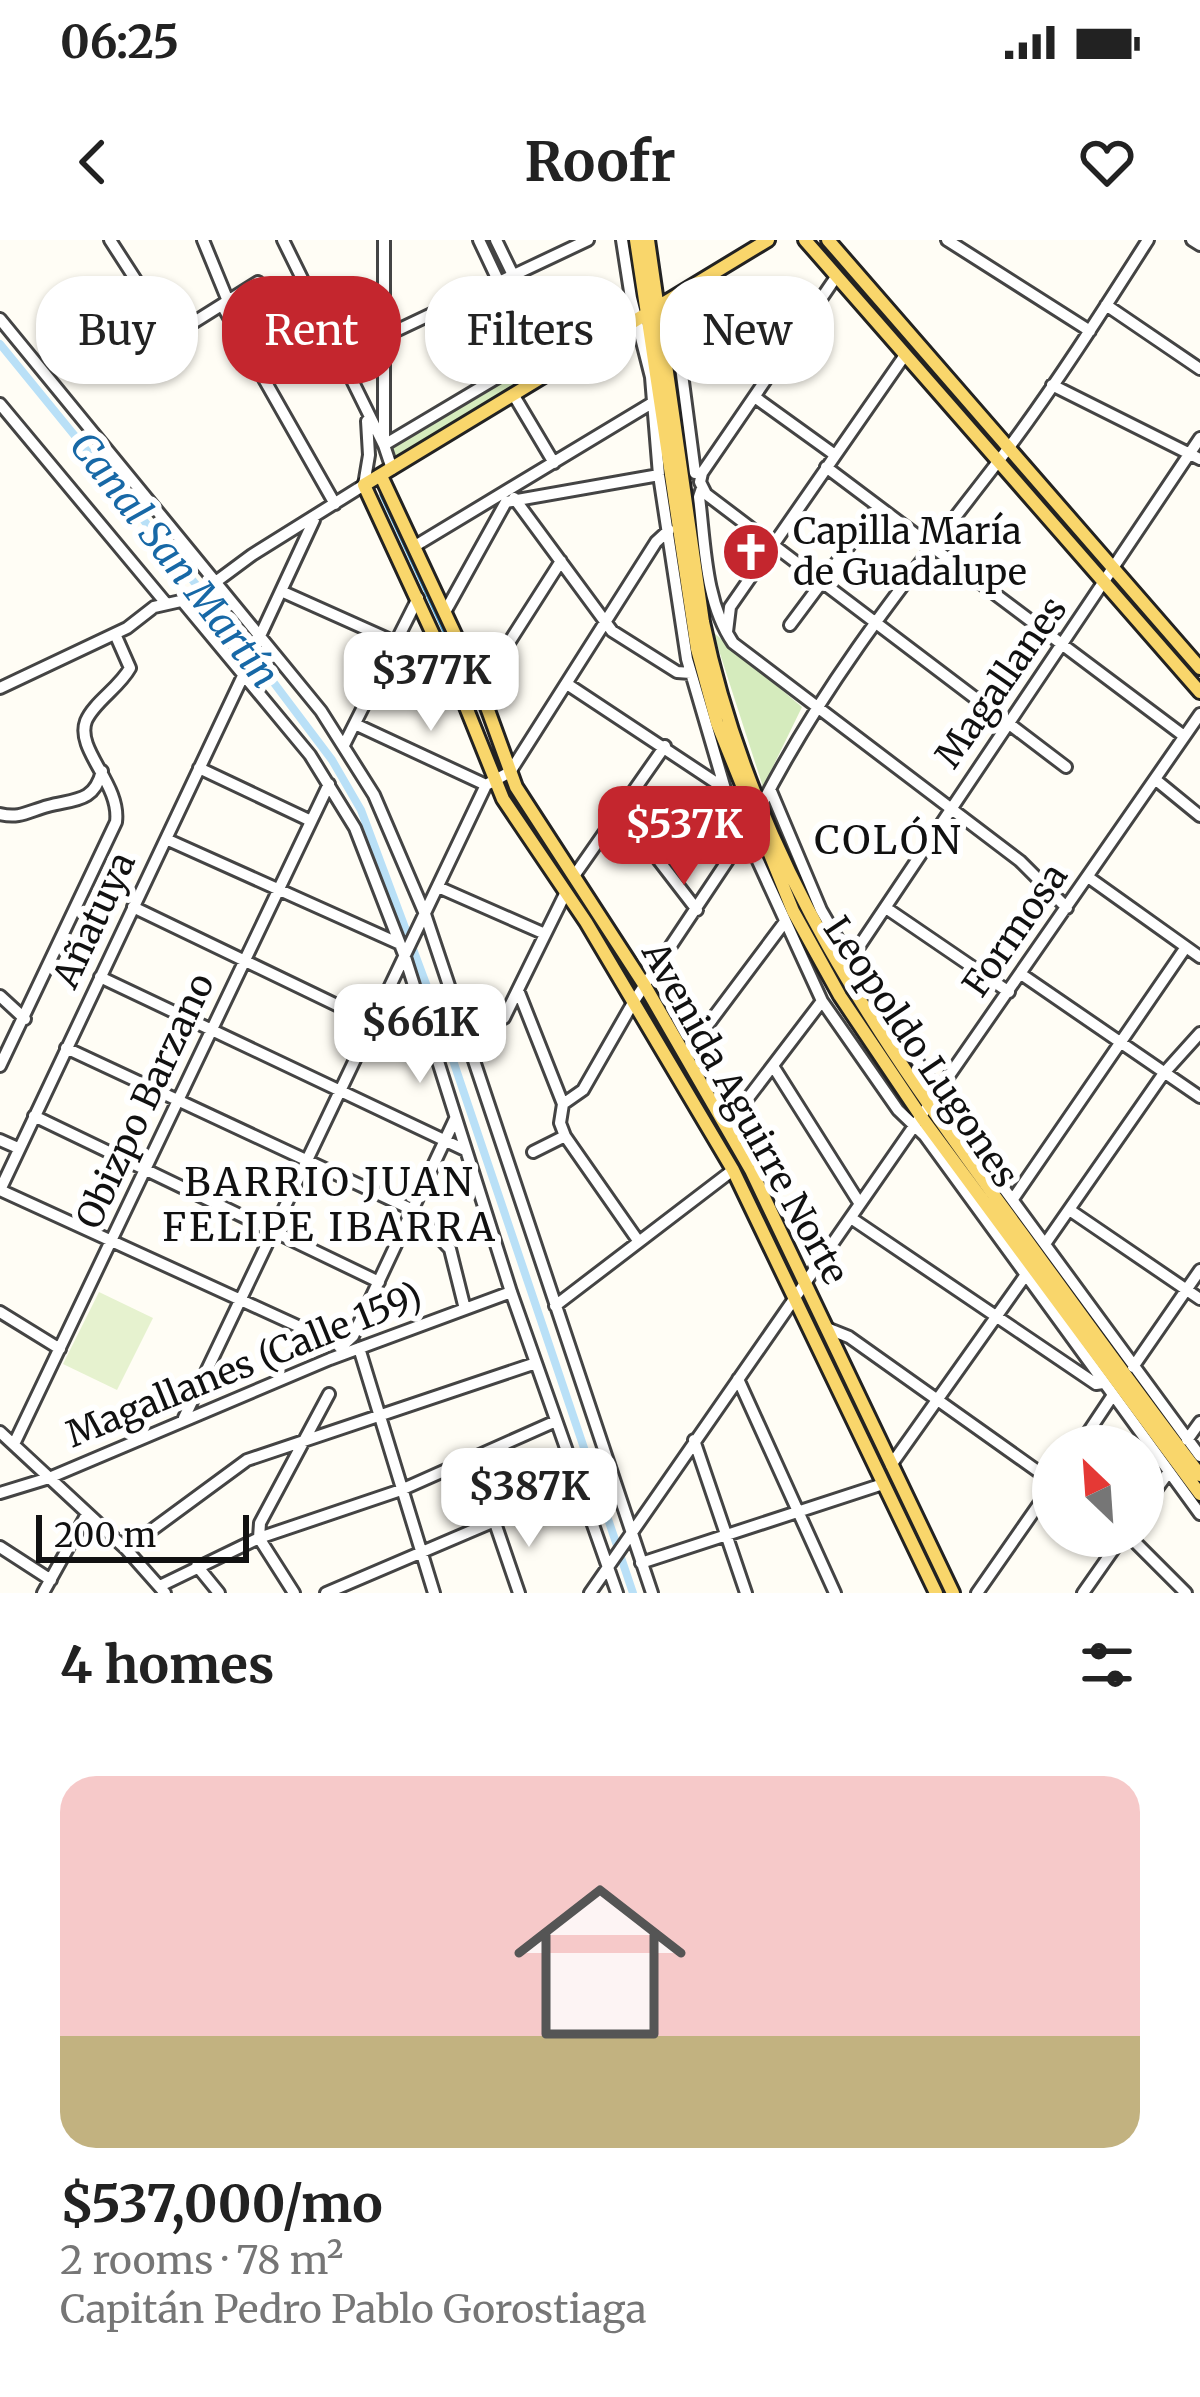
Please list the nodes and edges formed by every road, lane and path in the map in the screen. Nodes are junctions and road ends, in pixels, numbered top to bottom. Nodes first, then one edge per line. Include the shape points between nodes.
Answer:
1 (110, 240) edge
2 (202, 240) edge
3 (283, 240) edge
4 (384, 240) edge
5 (479, 240) edge
6 (496, 240) edge
7 (587, 240) edge
8 (622, 240) edge
9 (636, 240) edge
10 (648, 240) edge
11 (769, 240) edge
12 (805, 240) edge
13 (828, 240) edge
14 (947, 240) edge
15 (1148, 240) edge
16 (1192, 240) edge
17 (1200, 245) edge
18 (512, 275) joint
19 (384, 276) edge
20 (495, 276) edge
21 (628, 276) edge
22 (836, 277) junction
23 (222, 295) edge
24 (636, 300) edge
25 (222, 305) edge
26 (1106, 305) junction
27 (654, 309) junction
28 (0, 319) edge
29 (636, 320) edge
30 (1090, 331) junction
31 (904, 355) junction
32 (1200, 369) edge
33 (269, 384) edge
34 (385, 384) edge
35 (487, 384) edge
36 (530, 384) edge
37 (1052, 385) junction
38 (513, 394) junction
39 (755, 398) junction
40 (0, 404) edge
41 (652, 404) junction
42 (364, 412) junction
43 (1200, 438) edge
44 (384, 445) junction
45 (1009, 447) junction
46 (835, 455) junction
47 (1195, 456) edge
48 (999, 459) junction
49 (554, 463) junction
50 (826, 467) junction
51 (386, 472) junction
52 (693, 473) junction
53 (659, 475) junction
54 (364, 485) junction
55 (701, 488) junction
56 (511, 495) junction
57 (335, 504) junction
58 (878, 507) junction
59 (316, 515) junction
60 (669, 530) junction
61 (772, 544) junction
62 (415, 546) junction
63 (931, 548) junction
64 (561, 561) junction
65 (1115, 569) junction
66 (821, 582) junction
67 (1106, 583) junction
68 (213, 585) junction
69 (281, 591) junction
70 (418, 598) junction
71 (189, 600) junction
72 (165, 602) junction
73 (445, 612) junction
74 (873, 621) junction
75 (605, 623) junction
76 (790, 625) dead end
77 (115, 634) junction
78 (728, 635) junction
79 (260, 636) junction
80 (395, 642) junction
81 (1061, 646) junction
82 (1200, 668) edge
83 (691, 673) junction
84 (243, 676) junction
85 (567, 684) junction
86 (0, 688) edge
87 (480, 688) junction
88 (1200, 692) edge
89 (814, 708) junction
90 (1200, 714) edge
91 (1007, 722) junction
92 (357, 725) junction
93 (1184, 736) junction
94 (344, 745) junction
95 (665, 746) junction
96 (1066, 767) dead end
97 (199, 768) junction
98 (102, 772) junction
99 (510, 772) junction
100 (1156, 780) junction
101 (491, 783) junction
102 (329, 784) junction
103 (725, 789) junction
104 (770, 789) junction
105 (950, 809) junction
106 (620, 810) junction
107 (757, 813) junction
108 (0, 814) edge
109 (1200, 816) edge
110 (310, 821) junction
111 (745, 835) junction
112 (166, 839) junction
113 (574, 877) junction
114 (1088, 877) junction
115 (438, 886) junction
116 (278, 890) junction
117 (566, 892) junction
118 (133, 907) junction
119 (886, 908) junction
120 (1067, 908) junction
121 (697, 910) junction
122 (424, 914) junction
123 (784, 922) junction
124 (545, 934) junction
125 (400, 944) junction
126 (1186, 946) junction
127 (405, 957) junction
128 (1200, 957) edge
129 (850, 960) junction
130 (244, 961) junction
131 (1021, 974) junction
132 (100, 977) junction
133 (518, 990) junction
134 (1009, 992) junction
135 (640, 993) junction
136 (0, 996) edge
137 (822, 1001) junction
138 (504, 1018) dead end
139 (25, 1019) junction
140 (374, 1023) junction
141 (212, 1030) junction
142 (1200, 1033) edge
143 (1120, 1043) junction
144 (66, 1048) junction
145 (686, 1054) junction
146 (0, 1066) edge
147 (773, 1066) junction
148 (1164, 1073) junction
149 (341, 1092) junction
150 (939, 1092) junction
151 (1200, 1097) edge
152 (179, 1100) junction
153 (563, 1104) junction
154 (34, 1116) junction
155 (922, 1118) junction
156 (455, 1119) junction
157 (727, 1127) junction
158 (566, 1136) junction
159 (0, 1140) edge
160 (445, 1141) junction
161 (18, 1148) junction
162 (465, 1150) junction
163 (533, 1152) dead end
164 (309, 1161) junction
165 (733, 1170) junction
166 (146, 1171) junction
167 (0, 1190) edge
168 (1013, 1199) junction
169 (860, 1204) junction
170 (412, 1210) junction
171 (1071, 1211) junction
172 (851, 1218) junction
173 (275, 1232) junction
174 (639, 1242) junction
175 (111, 1244) junction
176 (1045, 1244) junction
177 (1200, 1270) edge
178 (1025, 1276) junction
179 (379, 1282) junction
180 (800, 1289) junction
181 (1187, 1290) junction
182 (511, 1292) junction
183 (1200, 1299) edge
184 (242, 1300) junction
185 (555, 1306) junction
186 (465, 1309) junction
187 (0, 1312) edge
188 (995, 1318) junction
189 (829, 1329) junction
190 (358, 1348) junction
191 (60, 1349) junction
192 (343, 1350) junction
193 (536, 1363) junction
194 (1133, 1367) junction
195 (738, 1379) junction
196 (1104, 1383) junction
197 (329, 1394) dead end
198 (1113, 1395) junction
199 (938, 1400) junction
200 (380, 1416) junction
201 (184, 1418) junction
202 (556, 1421) junction
203 (1200, 1422) edge
204 (1093, 1425) edge
205 (0, 1432) edge
206 (694, 1440) junction
207 (1187, 1440) junction
208 (302, 1441) junction
209 (14, 1444) junction
210 (1200, 1456) edge
211 (891, 1465) junction
212 (1032, 1468) edge
213 (1168, 1473) junction
214 (1200, 1475) edge
215 (49, 1478) junction
216 (1164, 1479) edge
217 (883, 1484) junction
218 (579, 1485) junction
219 (401, 1490) junction
220 (0, 1493) edge
221 (1200, 1494) edge
222 (800, 1511) junction
223 (1032, 1513) edge
224 (88, 1514) junction
225 (1200, 1514) edge
226 (495, 1523) junction
227 (727, 1535) junction
228 (259, 1538) junction
229 (627, 1538) junction
230 (0, 1547) edge
231 (126, 1549) junction
232 (422, 1553) junction
233 (1110, 1557) edge
234 (1148, 1557) edge
235 (612, 1562) junction
236 (641, 1563) junction
237 (197, 1565) junction
238 (51, 1580) junction
239 (162, 1590) edge
240 (43, 1593) edge
241 (219, 1593) edge
242 (293, 1593) edge
243 (326, 1593) edge
244 (434, 1593) edge
245 (520, 1593) edge
246 (590, 1593) edge
247 (616, 1593) edge
248 (652, 1593) edge
249 (746, 1593) edge
250 (835, 1593) edge
251 (936, 1593) edge
252 (953, 1593) edge
253 (977, 1593) edge
254 (1083, 1593) edge
255 (1186, 1593) edge

1 - 25 street via 172,336
2 - 23 street
3 - 42 street
4 - 19 street
5 - 20 street
6 - 18 street
7 - 18 street
8 - 21 street
9 - 27 main road, Leopoldo Lugones
10 - 27 main road, Leopoldo Lugones
11 - 27 main road
12 - 22 main road
13 - 45 main road
14 - 30 street
15 - 26 street
16 - 17 street
22 - 31 main road
22 - 39 street
24 - 27 street
26 - 30 street
26 - 32 street
27 - 29 main road
27 - 41 street
27 - 52 main road, Leopoldo Lugones
27 - 107 main road, Leopoldo Lugones via 697,649 717,723
28 - 68 street
30 - 37 street
31 - 46 street
31 - 48 main road
33 - 57 street
34 - 44 street
35 - 44 street
36 - 38 main road
37 - 45 street
37 - 47 street
38 - 49 street
38 - 51 main road
39 - 46 street
39 - 52 street
40 - 72 street
41 - 49 street
41 - 53 street
42 - 44 street
42 - 54 street
43 - 47 street, Magallanes
44 - 51 street
45 - 48 street
45 - 65 main road
46 - 50 street
47 - 65 street, Magallanes
48 - 63 street
48 - 67 main road
49 - 56 street
50 - 58 street
50 - 61 street
51 - 54 main road
51 - 62 main road, Avenida Aguirre Norte
52 - 55 street
52 - 107 main road, Leopoldo Lugones via 709,652
53 - 56 street
53 - 60 street
54 - 57 street
54 - 70 main road, Avenida Aguirre Norte
55 - 61 street
55 - 78 street via 714,604
56 - 62 street
56 - 64 street
56 - 73 street
57 - 59 street
58 - 63 street
58 - 66 street
59 - 68 street
59 - 69 street
60 - 75 street
60 - 83 street
61 - 66 street
61 - 78 street via 730,608
62 - 73 main road, Avenida Aguirre Norte
63 - 74 street
63 - 81 street
64 - 75 street
64 - 87 street
65 - 67 street, Magallanes
65 - 82 main road
66 - 74 street
66 - 76 street
67 - 81 street, Magallanes
67 - 88 main road
68 - 71 street
68 - 79 street
69 - 79 street
69 - 80 street
70 - 80 street
70 - 101 main road, Avenida Aguirre Norte
71 - 72 street
71 - 84 street
72 - 77 street
73 - 87 main road, Avenida Aguirre Norte
74 - 89 street
74 - 91 street
75 - 83 street via 677,672
75 - 85 street
77 - 86 street
77 - 98 street via 130,668 87,717 85,730
78 - 89 street
79 - 94 street
80 - 92 street
81 - 91 street, Magallanes
81 - 93 street
83 - 103 street
84 - 97 street, Añatuya
84 - 102 street
85 - 95 street
85 - 99 street
87 - 99 main road, Avenida Aguirre Norte
89 - 104 street
89 - 105 street
90 - 93 street, Formosa
91 - 96 street
91 - 105 street, Magallanes
92 - 94 street
92 - 101 street
93 - 100 street, Formosa
94 - 122 street
95 - 103 street
95 - 106 street
97 - 110 street
97 - 112 street, Añatuya
98 - 108 street via 78,803 22,817
98 - 139 street via 117,802 116,822
99 - 101 street
99 - 113 main road, Avenida Aguirre Norte
100 - 109 street
100 - 114 street, Formosa
101 - 115 street
101 - 117 main road, Avenida Aguirre Norte
102 - 110 street, Obizpo Barzano
102 - 125 street
103 - 111 street
104 - 107 street
104 - 129 street
105 - 119 street, Magallanes
105 - 120 street
106 - 113 street
106 - 121 street
107 - 111 street
107 - 155 main road, Leopoldo Lugones via 815,954
110 - 116 street, Obizpo Barzano
111 - 121 street
111 - 123 street
112 - 116 street
112 - 118 street, Añatuya
113 - 135 main road, Avenida Aguirre Norte
114 - 120 street, Formosa
114 - 126 street
115 - 122 street
115 - 124 street
116 - 125 street
116 - 130 street, Obizpo Barzano
117 - 124 street
117 - 135 main road, Avenida Aguirre Norte
118 - 130 street
118 - 132 street, Añatuya
119 - 129 street, Magallanes
119 - 134 street
120 - 131 street, Formosa
121 - 135 street
122 - 127 street
122 - 185 street
123 - 137 street
123 - 145 street
124 - 133 street
125 - 127 street
126 - 128 street
126 - 143 street
127 - 140 street
127 - 156 street
129 - 150 street
130 - 140 street
130 - 141 street, Obizpo Barzano
131 - 134 street, Formosa
131 - 143 street
132 - 141 street
132 - 144 street, Añatuya
133 - 138 street
133 - 153 street
134 - 150 street, Formosa
135 - 145 main road, Avenida Aguirre Norte
135 - 153 street via 583,1090
135 - 165 main road, Avenida Aguirre Norte
136 - 139 street
137 - 147 street
137 - 155 street via 898,1110
139 - 146 street
140 - 149 street
141 - 149 street
141 - 152 street, Obizpo Barzano
142 - 148 street
143 - 148 street
143 - 168 street
144 - 152 street
144 - 154 street, Añatuya
145 - 157 main road, Avenida Aguirre Norte
147 - 157 street
147 - 169 street
148 - 151 street
148 - 171 street
149 - 160 street
149 - 164 street
150 - 155 street, Formosa
150 - 168 street
152 - 164 street
152 - 166 street, Obizpo Barzano
153 - 158 street
154 - 161 street, Añatuya
154 - 166 street
155 - 169 street, Formosa
155 - 178 street
155 - 214 main road, Leopoldo Lugones
155 - 221 main road, Leopoldo Lugones
156 - 160 street
156 - 162 street
157 - 180 main road, Avenida Aguirre Norte
158 - 163 street
158 - 174 street
159 - 161 street
160 - 162 street
160 - 170 street
161 - 167 street, Añatuya
162 - 182 street
164 - 170 street
164 - 173 street
165 - 174 street
165 - 180 main road, Avenida Aguirre Norte
166 - 173 street
166 - 175 street, Obizpo Barzano
167 - 175 street
168 - 176 street
169 - 172 street, Formosa
170 - 179 street
170 - 186 street via 450,1249
171 - 176 street
171 - 181 street
172 - 180 street, Formosa
172 - 188 street
173 - 179 street
173 - 184 street
174 - 185 street
175 - 184 street
175 - 191 street, Obizpo Barzano
176 - 194 street
177 - 181 street
178 - 188 street
178 - 196 street
179 - 192 street
180 - 189 main road, Avenida Aguirre Norte
180 - 195 street, Formosa
180 - 217 main road, Avenida Aguirre Norte
181 - 183 street
181 - 194 street
182 - 186 street, Magallanes (Calle 159)
182 - 193 street
184 - 192 street
184 - 201 street
185 - 229 street
186 - 190 street, Magallanes (Calle 159)
187 - 191 street
188 - 196 street
188 - 199 street
189 - 199 street
189 - 211 main road, Avenida Aguirre Norte
190 - 192 street, Magallanes (Calle 159)
190 - 200 street
191 - 209 street, Obizpo Barzano
192 - 201 street, Magallanes (Calle 159)
193 - 200 street
193 - 202 street
194 - 207 street
195 - 206 street, Formosa
195 - 222 street
196 - 198 street
197 - 208 street
198 - 204 street
198 - 213 street
199 - 211 street
199 - 212 street
200 - 208 street
200 - 219 street
201 - 215 street, Magallanes (Calle 159)
202 - 218 street
202 - 219 street
203 - 207 street
205 - 209 street
206 - 227 street
206 - 229 street, Formosa
207 - 210 street
208 - 228 street
208 - 231 street via 222,1475
209 - 215 street
211 - 252 main road, Avenida Aguirre Norte
213 - 216 street
213 - 225 street
215 - 220 street, Magallanes (Calle 159)
215 - 224 street
217 - 222 street
217 - 251 main road, Avenida Aguirre Norte
218 - 226 street
218 - 235 street
219 - 228 street
219 - 232 street
222 - 227 street
222 - 250 street
223 - 253 street
224 - 231 street
224 - 238 street
226 - 232 street
226 - 245 street
227 - 236 street
227 - 249 street
228 - 237 street
228 - 242 street
229 - 235 street, Formosa
229 - 236 street
230 - 238 street
231 - 239 street
232 - 243 street
232 - 244 street
233 - 254 street
234 - 255 street
235 - 246 street, Formosa
235 - 247 street
236 - 248 street
237 - 239 street
237 - 241 street
238 - 240 street

